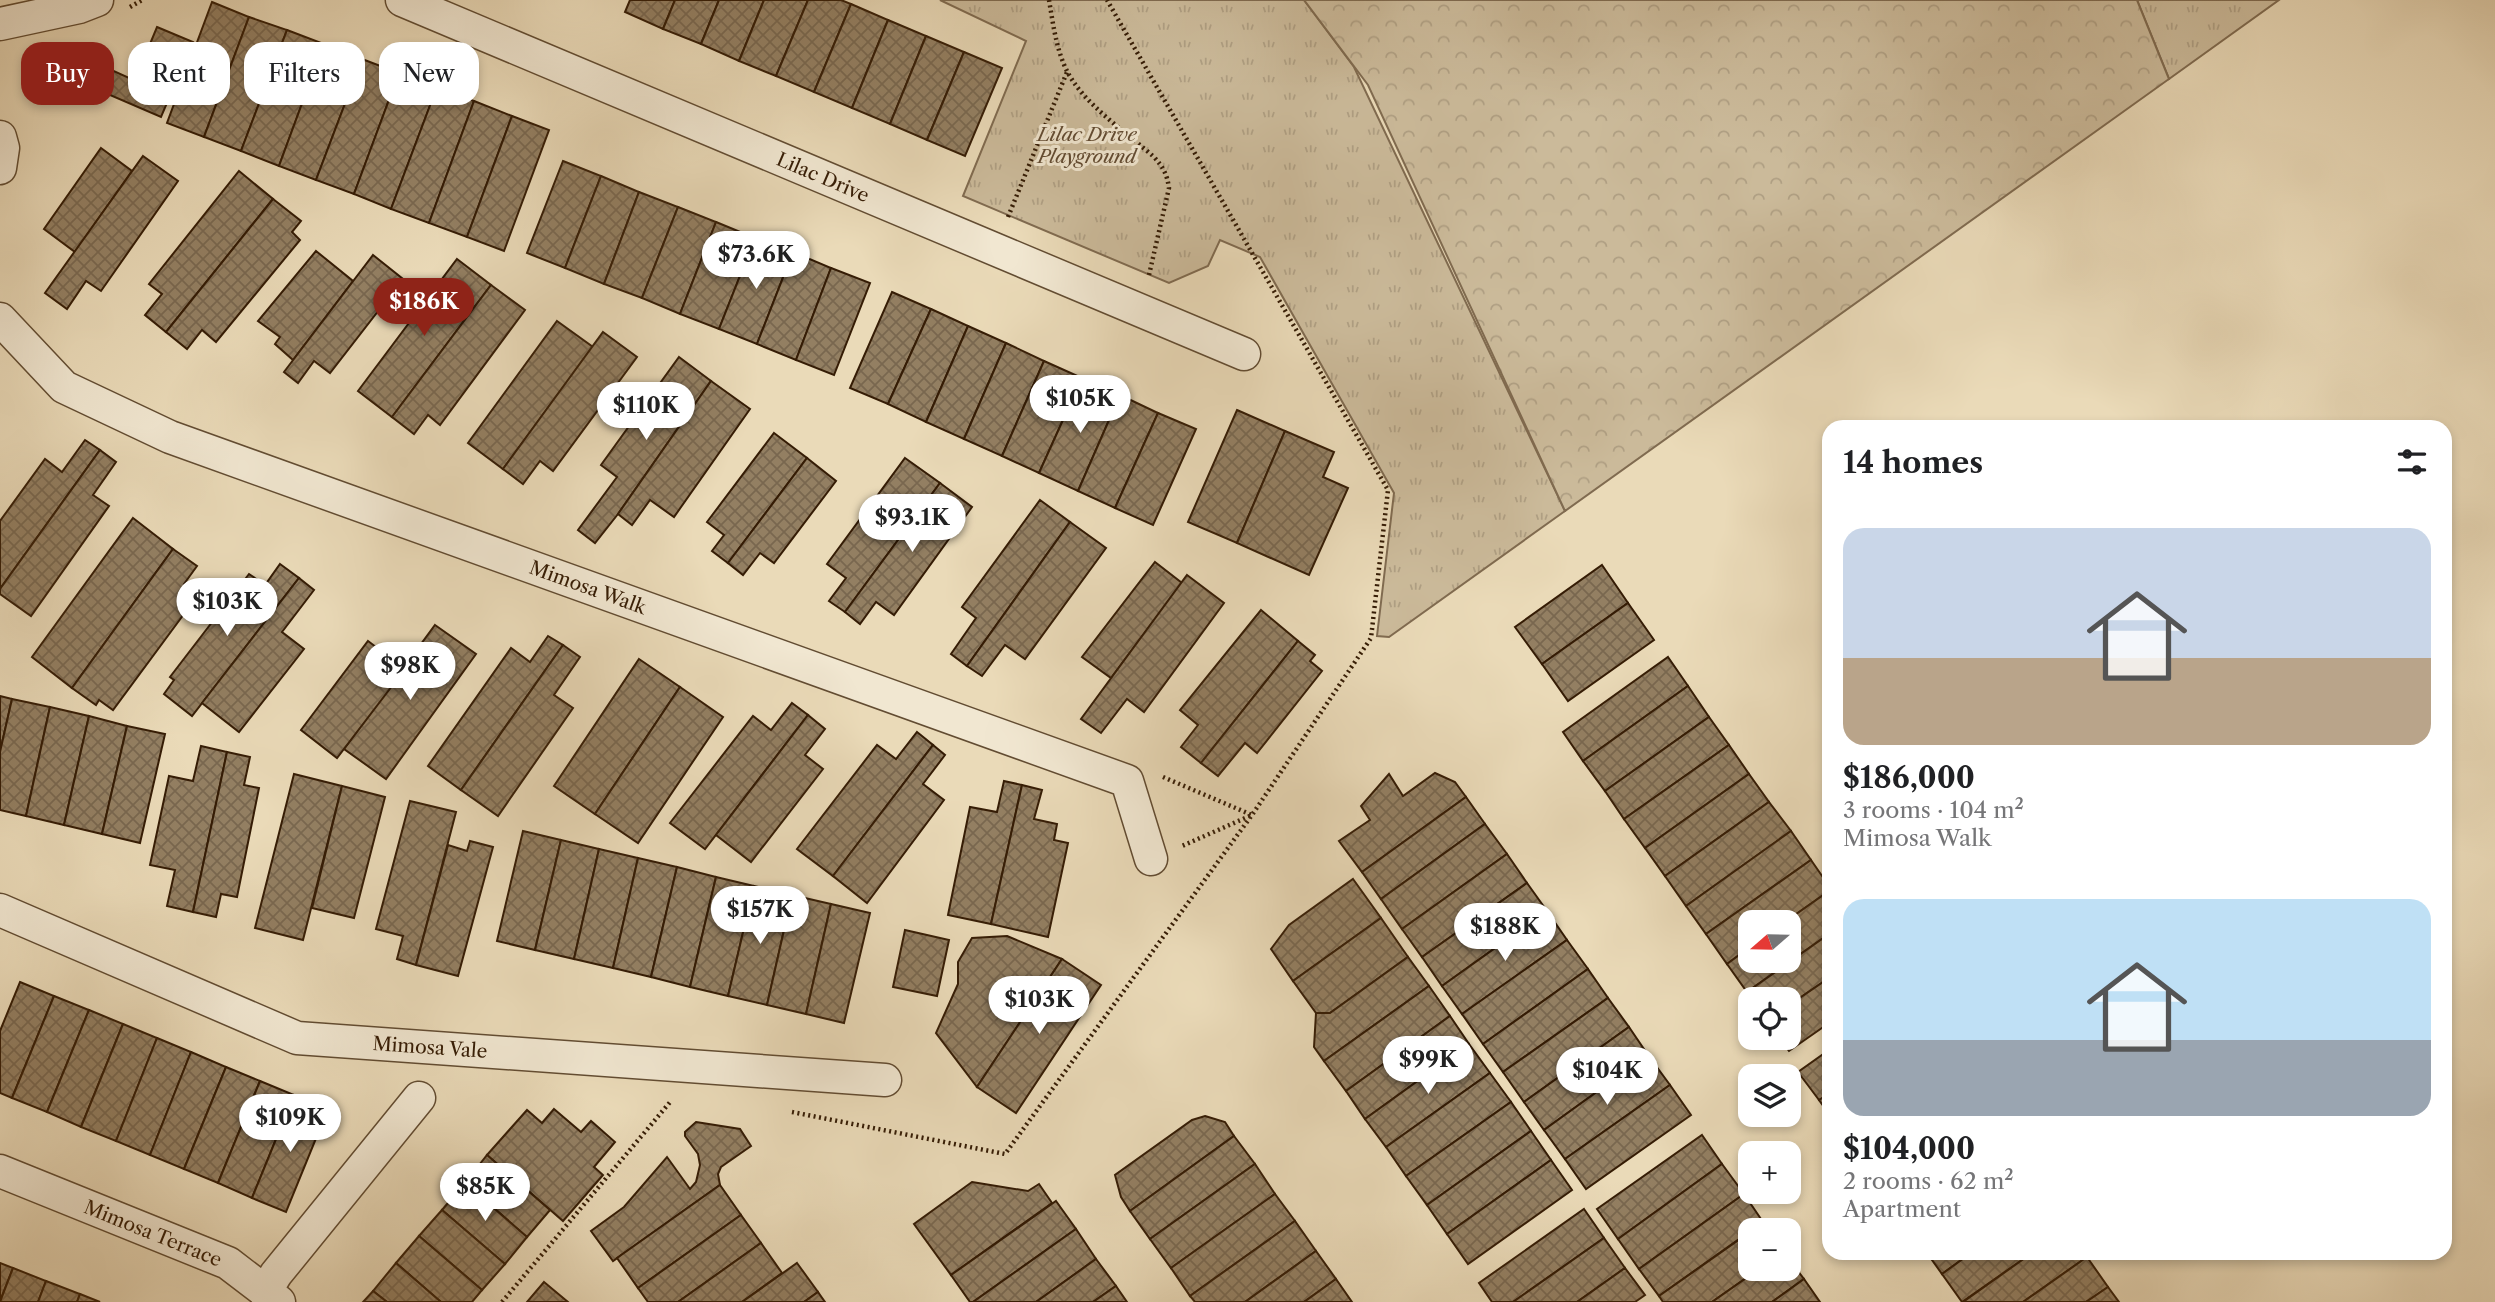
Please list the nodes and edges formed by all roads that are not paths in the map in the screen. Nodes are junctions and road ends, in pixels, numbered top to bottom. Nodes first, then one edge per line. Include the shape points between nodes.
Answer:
1 (97, 0) edge
2 (402, 0) edge
3 (0, 24) edge
4 (0, 137) edge
5 (0, 168) edge
6 (0, 319) edge
7 (1244, 355) dead end
8 (1151, 859) dead end
9 (0, 910) edge
10 (885, 1080) dead end
11 (419, 1098) dead end
12 (0, 1171) edge
13 (272, 1297) edge

1 - 3 street
2 - 7 street, Lilac Drive
4 - 5 street
6 - 8 street, Mimosa Walk via 64,387 170,437 1127,781
9 - 10 street, Mimosa Vale via 297,1038
11 - 13 street, Mimosa Terrace via 276,1273
12 - 13 street, Mimosa Terrace via 228,1263

